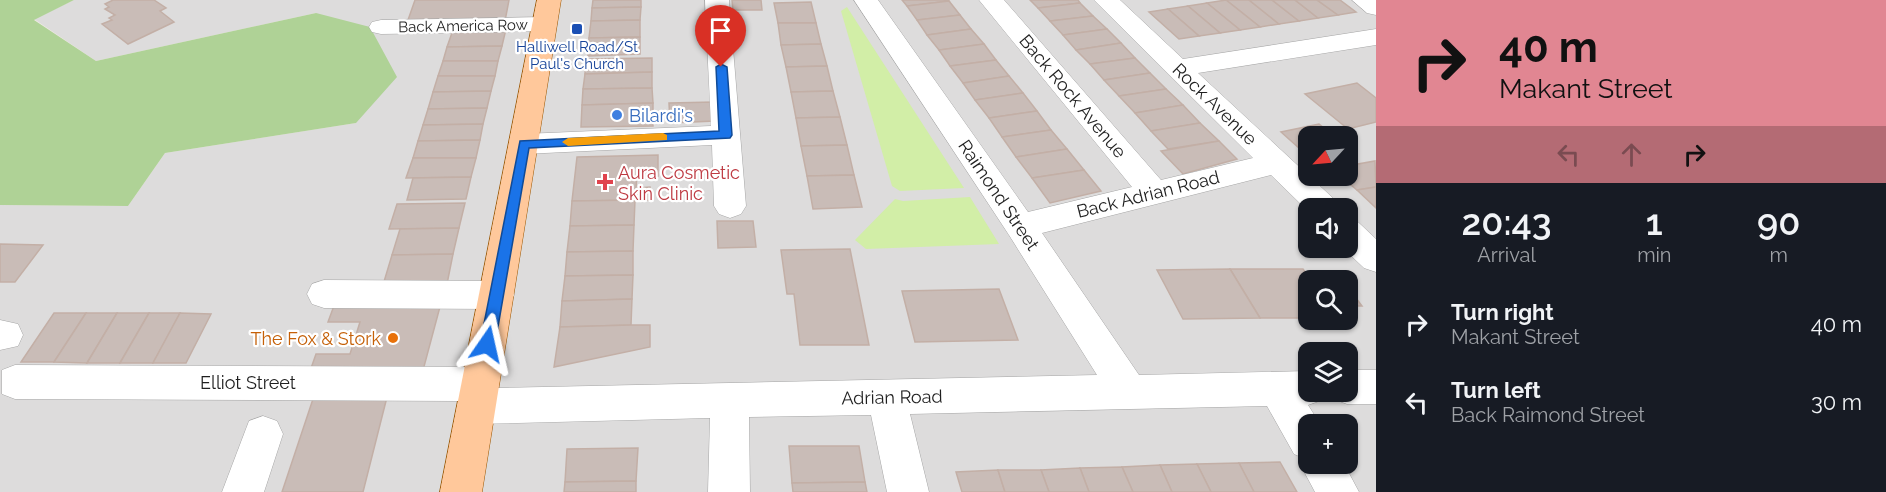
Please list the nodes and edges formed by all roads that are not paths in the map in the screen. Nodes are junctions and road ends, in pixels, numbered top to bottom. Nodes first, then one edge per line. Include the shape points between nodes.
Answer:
1 (717, 0) edge
2 (866, 0) edge
3 (991, 0) edge
4 (1106, 0) edge
5 (1364, 0) edge
6 (1376, 8) edge
7 (547, 12) edge
8 (381, 27) dead end
9 (1376, 37) edge
10 (1177, 68) junction
11 (726, 135) junction
12 (524, 144) junction
13 (1276, 163) junction
14 (1154, 193) junction
15 (1313, 198) edge
16 (730, 206) dead end
17 (1020, 225) junction
18 (1358, 242) edge
19 (1376, 259) edge
20 (324, 294) dead end
21 (497, 295) junction
22 (15, 382) dead end
23 (1358, 387) edge
24 (1376, 387) edge
25 (1293, 388) edge
26 (1129, 392) junction
27 (478, 395) junction
28 (887, 397) junction
29 (730, 401) junction
30 (1300, 414) edge
31 (263, 434) dead end
32 (1327, 474) edge
33 (243, 492) edge
34 (461, 492) edge
35 (729, 492) edge
36 (908, 492) edge
37 (1338, 492) edge

1 - 11 street
2 - 17 street, Raimond Street
3 - 14 street, Back Rock Avenue
4 - 10 street, Rock Avenue
5 - 6 street
7 - 8 street, Back America Row
7 - 12 main road
9 - 10 street
10 - 13 street, Rock Avenue
11 - 12 street
11 - 16 street
12 - 21 main road
13 - 14 street, Back Adrian Road
13 - 15 street, Rock Avenue
14 - 17 street, Back Adrian Road
17 - 26 street, Raimond Street
18 - 19 street
20 - 21 street
21 - 27 main road
22 - 27 street, Elliot Street
23 - 24 street
25 - 26 street, Adrian Road
25 - 30 street
26 - 28 street, Adrian Road
27 - 29 street, Adrian Road
27 - 34 main road
28 - 29 street, Adrian Road
28 - 36 street
29 - 35 street
31 - 33 street
32 - 37 street

